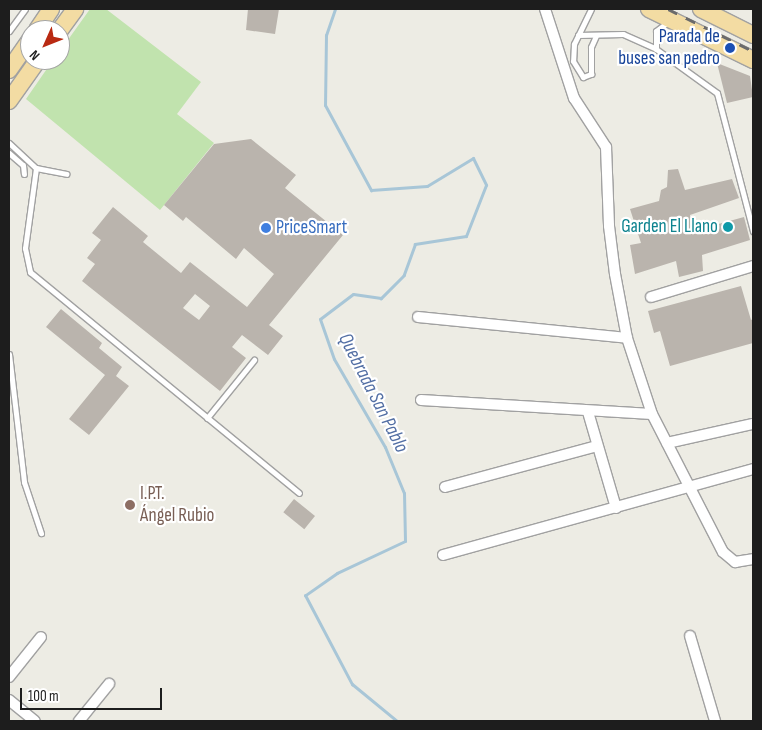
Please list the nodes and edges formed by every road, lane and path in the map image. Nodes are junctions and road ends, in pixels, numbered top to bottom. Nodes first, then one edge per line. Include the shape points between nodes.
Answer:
1 (25, 9) edge
2 (51, 9) edge
3 (75, 9) edge
4 (545, 9) edge
5 (592, 9) edge
6 (649, 9) edge
7 (702, 9) edge
8 (44, 20) edge
9 (67, 20) edge
10 (671, 20) junction
11 (9, 31) edge
12 (753, 34) edge
13 (578, 35) junction
14 (596, 36) junction
15 (656, 50) junction
16 (20, 54) edge
17 (753, 60) edge
18 (568, 63) junction
19 (9, 70) edge
20 (31, 70) edge
21 (9, 101) edge
22 (9, 143) edge
23 (9, 153) edge
24 (36, 168) junction
25 (24, 174) dead end
26 (66, 174) dead end
27 (753, 231) edge
28 (753, 266) edge
29 (651, 297) dead end
30 (418, 317) dead end
31 (627, 338) junction
32 (9, 354) edge
33 (254, 360) dead end
34 (421, 400) dead end
35 (588, 412) junction
36 (652, 414) junction
37 (207, 418) junction
38 (753, 424) edge
39 (667, 443) junction
40 (597, 446) junction
41 (753, 469) edge
42 (690, 485) junction
43 (445, 487) dead end
44 (299, 492) dead end
45 (616, 508) junction
46 (41, 533) dead end
47 (443, 555) dead end
48 (753, 559) edge
49 (690, 636) dead end
50 (41, 637) dead end
51 (9, 677) edge
52 (110, 684) dead end
53 (9, 700) edge
54 (36, 721) edge
55 (79, 721) edge
56 (715, 721) edge

1 - 11 lane
2 - 8 main road
3 - 9 main road
4 - 18 street
5 - 13 lane
6 - 10 main road
7 - 12 main road
10 - 15 lane via 656,31
10 - 17 main road
13 - 14 lane
13 - 18 lane
14 - 15 lane via 623,34
14 - 18 lane via 591,47 592,74 583,77
15 - 27 lane via 717,92
16 - 19 main road
18 - 31 street via 574,98 606,147 608,226
20 - 21 main road
22 - 24 lane
23 - 25 lane via 23,165
24 - 26 lane
24 - 37 lane via 25,248 30,272
28 - 29 street
30 - 31 street
31 - 36 street
32 - 46 lane via 24,482
33 - 37 lane
34 - 35 street
35 - 36 street
35 - 40 street
36 - 39 street
37 - 44 lane
38 - 39 street
39 - 42 street
40 - 43 street
40 - 45 street
41 - 42 street
42 - 45 street
42 - 48 street via 723,552 730,560
45 - 47 street
49 - 56 street
50 - 51 street
52 - 55 street
53 - 54 street

